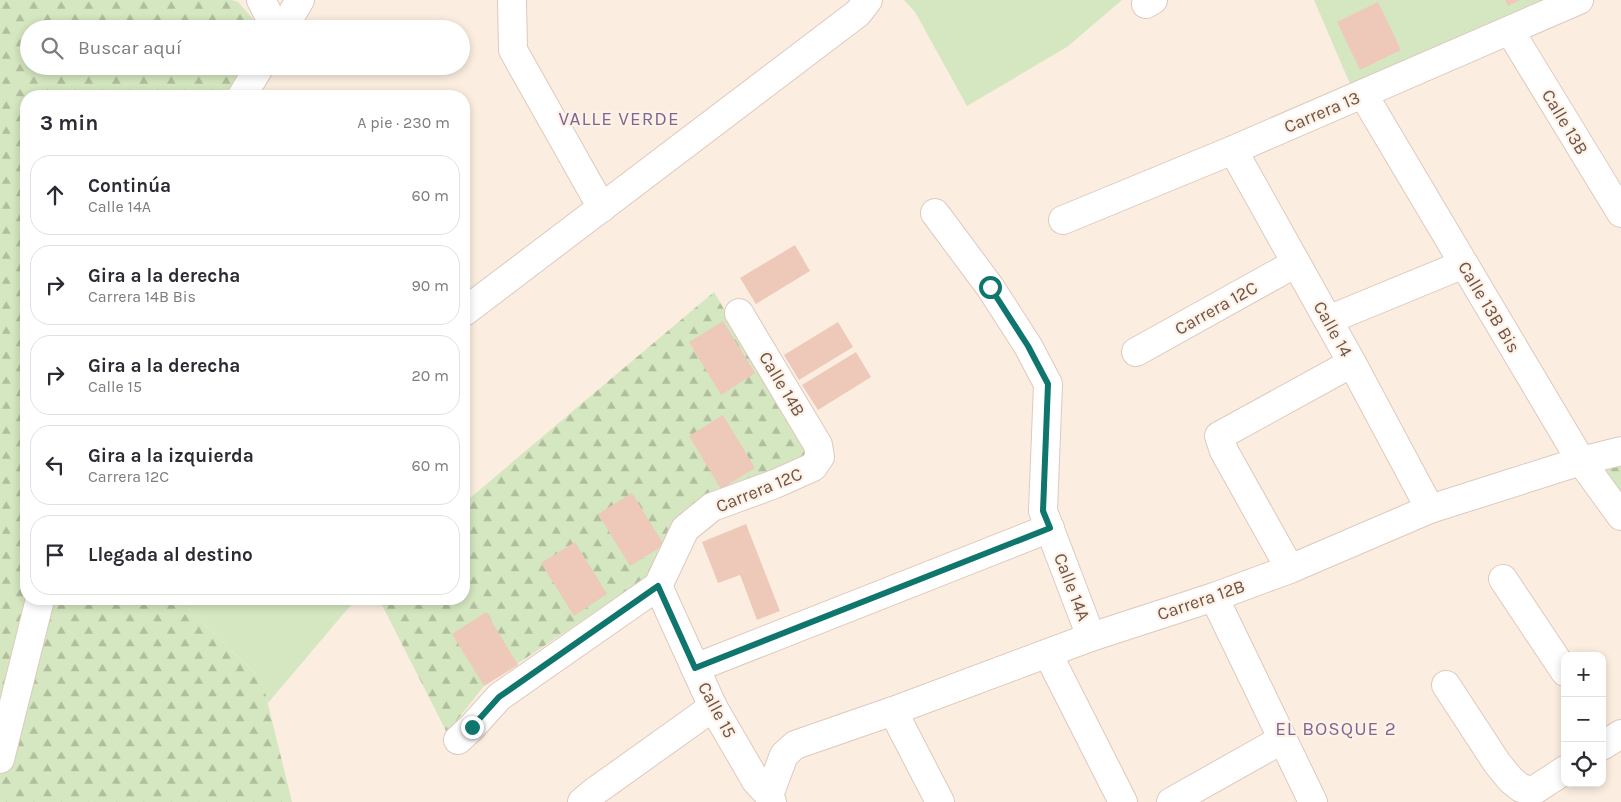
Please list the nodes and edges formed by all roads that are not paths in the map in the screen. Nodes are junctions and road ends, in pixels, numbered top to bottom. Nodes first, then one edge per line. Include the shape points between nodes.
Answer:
1 (261, 0) edge
2 (300, 0) edge
3 (512, 0) edge
4 (868, 0) edge
5 (1579, 0) edge
6 (271, 20) edge
7 (288, 20) edge
8 (1510, 31) junction
9 (255, 75) edge
10 (246, 90) edge
11 (1363, 94) junction
12 (1233, 150) junction
13 (602, 208) junction
14 (936, 213) dead end
15 (1621, 213) edge
16 (1063, 220) dead end
17 (1296, 264) junction
18 (1464, 264) junction
19 (470, 307) edge
20 (739, 313) dead end
21 (1328, 320) junction
22 (1136, 352) dead end
23 (1352, 364) junction
24 (1621, 451) edge
25 (820, 457) joint
26 (1581, 461) junction
27 (1430, 509) junction
28 (1621, 516) edge
29 (1050, 528) junction
30 (1290, 569) junction
31 (1503, 579) dead end
32 (658, 586) junction
33 (1214, 597) junction
34 (38, 605) edge
35 (1091, 637) junction
36 (1048, 654) junction
37 (1561, 666) edge
38 (695, 668) junction
39 (1446, 685) dead end
40 (713, 707) junction
41 (893, 711) junction
42 (1284, 739) junction
43 (458, 740) dead end
44 (0, 759) edge
45 (1561, 773) edge
46 (771, 798) edge
47 (592, 799) edge
48 (940, 802) edge
49 (1123, 802) edge
50 (1171, 802) edge
51 (1312, 802) edge

1 - 6 street
2 - 7 street
3 - 13 street via 513,50
4 - 13 street via 858,14
5 - 8 street, Carrera 13
8 - 11 street, Carrera 13
8 - 15 street, Calle 13B
9 - 10 street
11 - 12 street, Carrera 13
11 - 18 street, Calle 13B Bis
12 - 16 street, Carrera 13
12 - 17 street, Calle 14
13 - 19 street
14 - 29 street, Calle 14A via 990,287 1048,384 1043,511
17 - 21 street, Calle 14
17 - 22 street, Carrera 12C
18 - 21 street
18 - 26 street, Calle 13B Bis
20 - 25 street, Calle 14B via 818,445
21 - 23 street, Calle 14
23 - 27 street, Calle 14
23 - 30 street via 1219,436 1224,451
24 - 26 street, Carrera 12B
25 - 32 street, Carrera 12C via 813,467 712,507 685,530
26 - 27 street, Carrera 12B
26 - 28 street, Calle 13B Bis
27 - 30 street, Carrera 12B
29 - 35 street, Calle 14A
29 - 38 street
30 - 33 street, Carrera 12B
31 - 37 street
32 - 38 street, Calle 15
32 - 43 street, Carrera 12C via 499,697
33 - 35 street, Carrera 12B
33 - 42 street
34 - 44 street
35 - 36 street, Carrera 12B
36 - 41 street, Carrera 12B
36 - 49 street
38 - 40 street, Calle 15
39 - 45 street via 1497,763 1521,788 1533,791
40 - 46 street, Calle 15 via 756,781
40 - 47 street
41 - 46 street, Carrera 12B via 796,745 784,756
41 - 48 street
42 - 50 street
42 - 51 street

